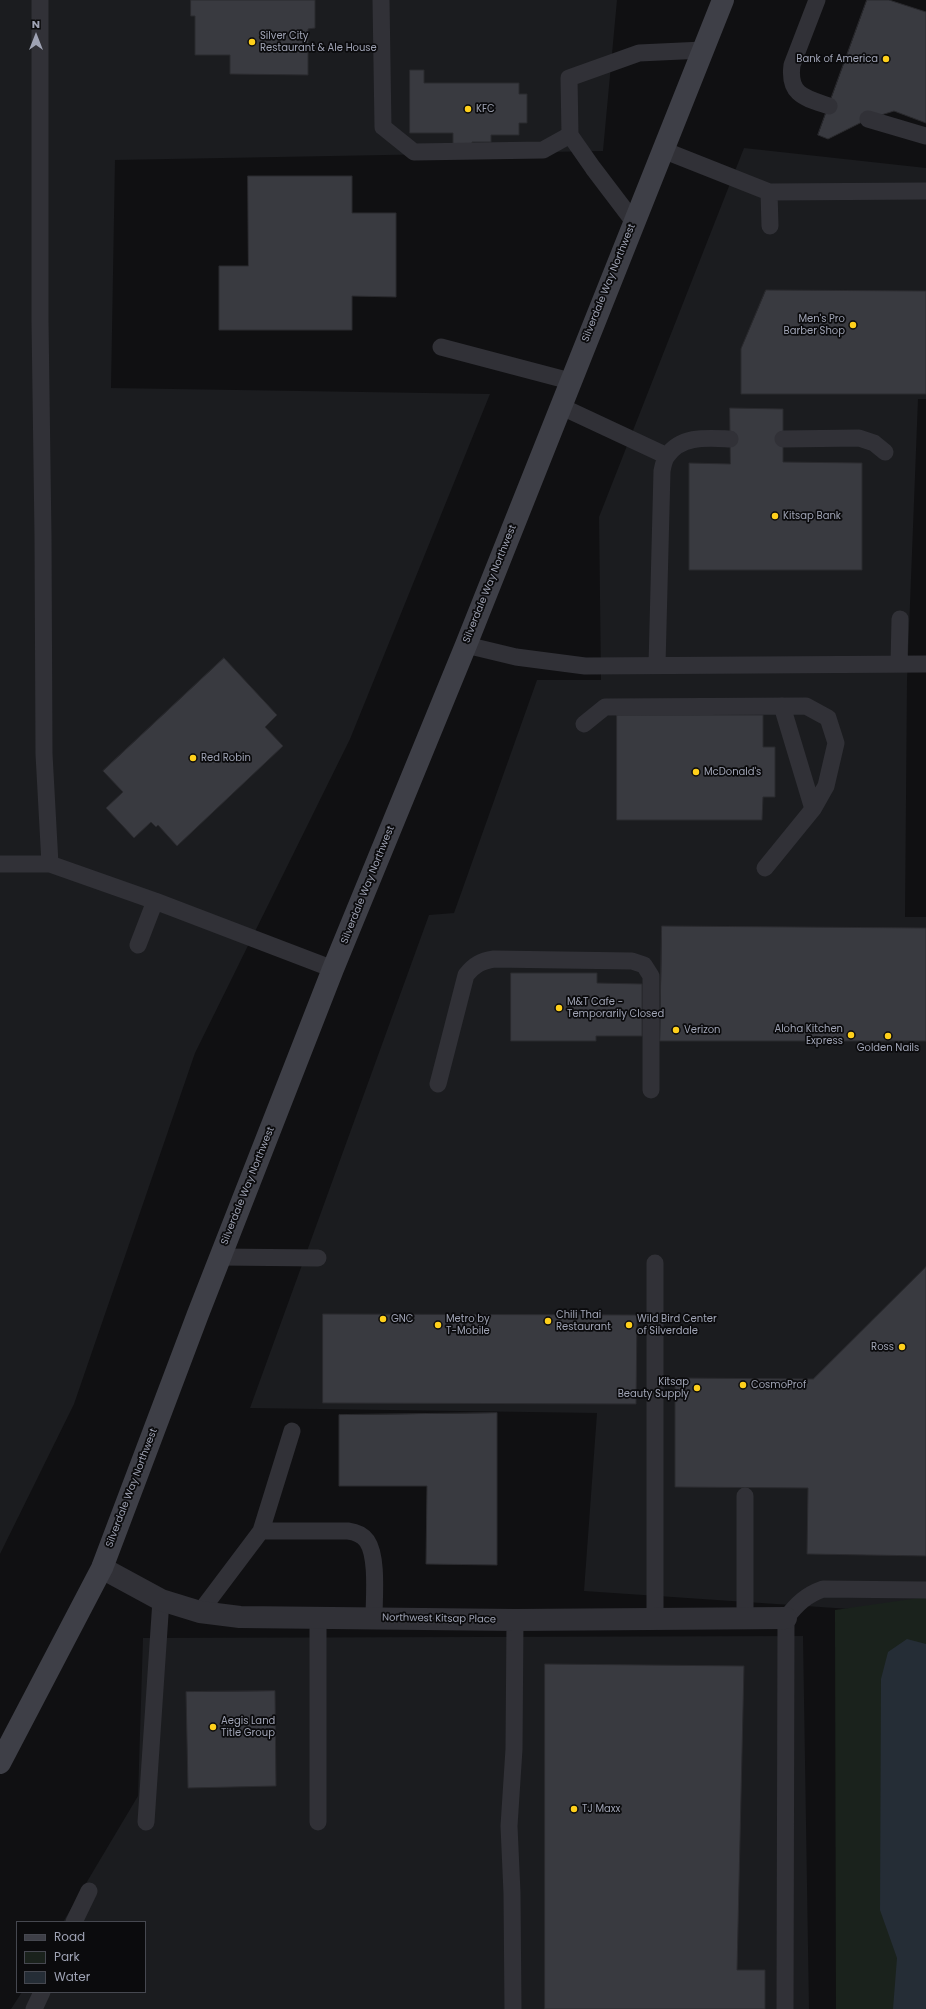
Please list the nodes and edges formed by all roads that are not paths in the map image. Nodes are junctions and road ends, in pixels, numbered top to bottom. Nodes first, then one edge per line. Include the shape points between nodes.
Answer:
1 (40, 0) edge
2 (381, 0) edge
3 (723, 0) edge
4 (817, 0) edge
5 (703, 50) junction
6 (829, 106) dead end
7 (868, 119) dead end
8 (570, 135) junction
9 (926, 136) edge
10 (663, 150) junction
11 (926, 191) edge
12 (769, 192) junction
13 (634, 222) junction
14 (770, 226) dead end
15 (441, 347) dead end
16 (570, 381) junction
17 (560, 406) junction
18 (730, 439) dead end
19 (783, 439) dead end
20 (885, 452) dead end
21 (667, 456) junction
22 (900, 619) dead end
23 (466, 645) junction
24 (899, 664) junction
25 (926, 664) edge
26 (657, 665) junction
27 (782, 706) junction
28 (584, 724) dead end
29 (813, 809) junction
30 (0, 864) edge
31 (50, 864) junction
32 (765, 868) dead end
33 (155, 901) junction
34 (138, 945) dead end
35 (333, 969) junction
36 (438, 1084) dead end
37 (651, 1090) dead end
38 (220, 1257) junction
39 (318, 1258) dead end
40 (655, 1263) dead end
41 (292, 1431) dead end
42 (745, 1496) dead end
43 (261, 1531) junction
44 (102, 1568) junction
45 (926, 1590) edge
46 (161, 1600) junction
47 (200, 1612) junction
48 (318, 1618) junction
49 (374, 1618) junction
50 (745, 1618) junction
51 (786, 1618) junction
52 (655, 1619) junction
53 (515, 1620) junction
54 (0, 1763) edge
55 (146, 1822) dead end
56 (318, 1822) dead end
57 (89, 1891) dead end
58 (74, 1921) edge
59 (42, 1993) edge
60 (34, 2009) edge
61 (513, 2009) edge
62 (785, 2009) edge

1 - 31 lane via 44,754
2 - 8 lane via 383,127 414,152 543,150
3 - 5 main road, Silverdale Way Northwest
4 - 6 lane via 790,75 798,93
5 - 8 lane via 639,53 569,78
5 - 10 main road, Silverdale Way Northwest
7 - 9 lane
8 - 13 lane
10 - 12 lane
10 - 13 main road, Silverdale Way Northwest
11 - 12 lane
12 - 14 lane
13 - 16 main road, Silverdale Way Northwest
15 - 16 lane
16 - 17 main road, Silverdale Way Northwest
17 - 21 lane
17 - 23 main road, Silverdale Way Northwest
18 - 21 lane via 699,438 680,443
19 - 20 lane via 859,438 874,443
21 - 26 lane via 662,471
22 - 24 lane
23 - 26 lane via 516,657 585,666
23 - 35 main road, Silverdale Way Northwest
24 - 25 lane
24 - 26 lane
27 - 28 lane via 604,707
27 - 29 lane
27 - 29 lane via 806,706 828,718 836,743 826,786
29 - 32 lane
30 - 31 lane
31 - 33 lane
33 - 34 lane
33 - 35 lane
35 - 38 main road, Silverdale Way Northwest
36 - 37 lane via 466,975 482,960 632,961 644,965 651,976
38 - 39 lane
38 - 44 main road, Silverdale Way Northwest
40 - 52 lane
41 - 43 lane
42 - 50 lane
43 - 47 lane
43 - 49 lane via 358,1533 366,1540 373,1558
44 - 46 street, Northwest Kitsap Place
44 - 54 main road, Silverdale Way Northwest
45 - 51 lane via 823,1590 811,1593 801,1600
46 - 47 street, Northwest Kitsap Place
46 - 55 lane
47 - 48 street, Northwest Kitsap Place via 240,1617
48 - 49 street, Northwest Kitsap Place
48 - 56 lane
49 - 53 street, Northwest Kitsap Place
50 - 51 street, Northwest Kitsap Place
50 - 52 street, Northwest Kitsap Place
51 - 62 lane
52 - 53 street, Northwest Kitsap Place
53 - 61 lane via 514,1749 509,1826
57 - 58 lane
59 - 60 lane

